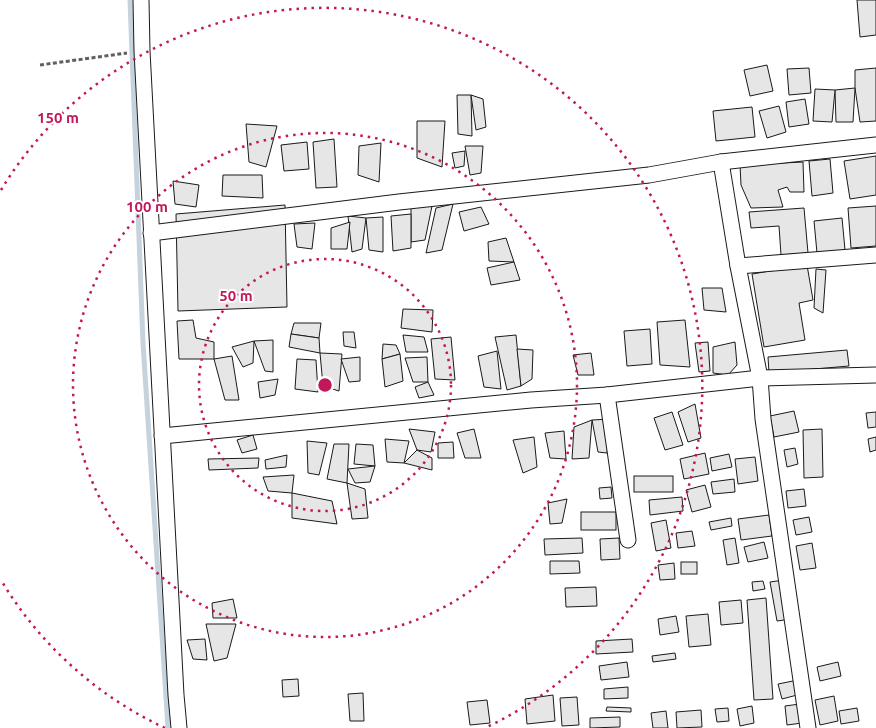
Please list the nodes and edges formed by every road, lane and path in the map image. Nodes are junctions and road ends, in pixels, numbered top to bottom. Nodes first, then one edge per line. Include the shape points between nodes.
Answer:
1 (141, 0) edge
2 (127, 52) dead end
3 (40, 65) dead end
4 (876, 145) edge
5 (720, 162) junction
6 (151, 233) junction
7 (876, 255) edge
8 (738, 266) junction
9 (876, 375) edge
10 (760, 378) junction
11 (607, 395) junction
12 (162, 436) junction
13 (628, 540) dead end
14 (179, 728) edge
15 (808, 728) edge

1 - 6 street
2 - 3 path
4 - 5 street
5 - 6 street via 649,175
5 - 8 street
6 - 12 street
7 - 8 street
8 - 10 street
9 - 10 street
10 - 11 street
10 - 15 street via 763,419
11 - 12 street
11 - 13 street
12 - 14 street

